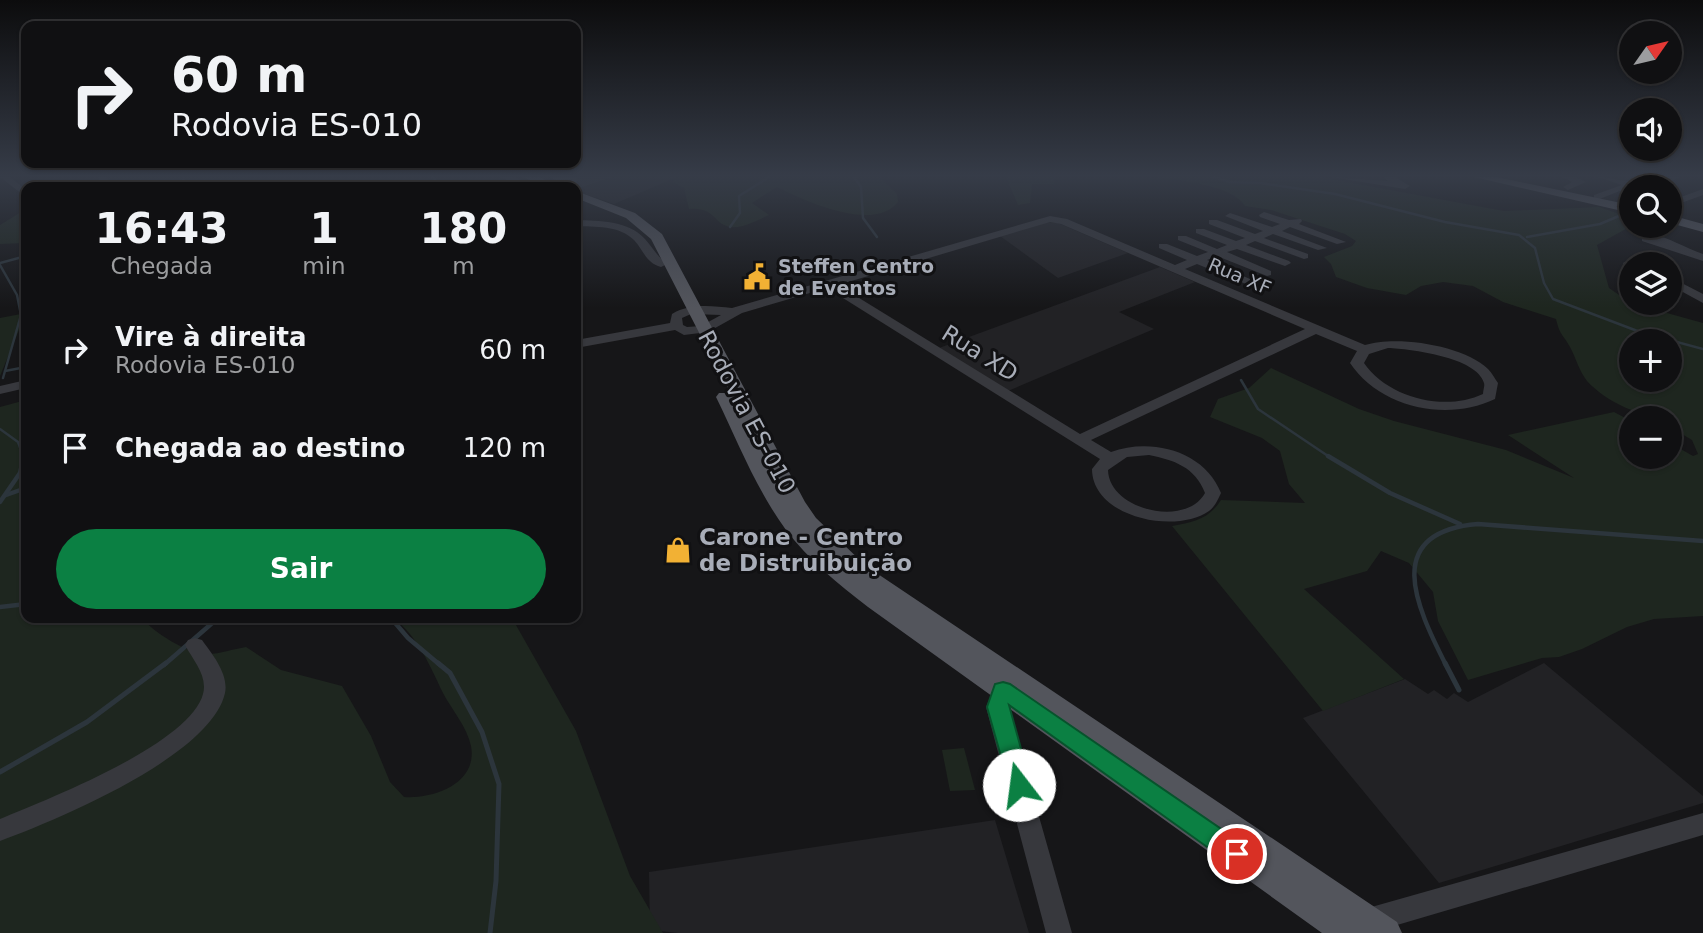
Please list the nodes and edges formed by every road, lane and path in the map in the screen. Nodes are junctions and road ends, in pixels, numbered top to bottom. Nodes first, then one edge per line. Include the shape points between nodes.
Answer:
1 (624, 221) edge
2 (638, 221) edge
3 (1045, 221) edge
4 (1060, 221) edge
5 (1244, 221) edge
6 (1284, 221) edge
7 (1289, 221) edge
8 (1683, 221) edge
9 (1213, 222) dead end
10 (1293, 223) junction
11 (581, 224) edge
12 (1703, 226) edge
13 (1272, 230) junction
14 (1200, 231) dead end
15 (1254, 237) junction
16 (1182, 238) dead end
17 (1344, 241) dead end
18 (1236, 244) junction
19 (1665, 244) dead end
20 (1163, 246) dead end
21 (1322, 248) dead end
22 (1216, 252) junction
23 (1304, 256) dead end
24 (1703, 258) edge
25 (1196, 260) junction
26 (1285, 263) dead end
27 (661, 264) junction
28 (1175, 269) junction
29 (1267, 273) dead end
30 (1246, 281) dead end
31 (829, 284) junction
32 (1682, 287) edge
33 (1703, 299) edge
34 (696, 320) junction
35 (1315, 329) junction
36 (581, 343) edge
37 (1365, 350) junction
38 (21, 385) edge
39 (0, 390) edge
40 (21, 395) edge
41 (0, 401) edge
42 (1079, 440) junction
43 (1109, 458) junction
44 (195, 645) dead end
45 (1003, 690) junction
46 (1703, 824) edge
47 (0, 830) edge
48 (1368, 929) edge
49 (1059, 933) edge

1 - 27 main road, Rodovia ES-010 via 641,235
2 - 34 main road, Rodovia ES-010 via 657,237
3 - 31 street, Rua XF
4 - 28 street, Rua XF
5 - 13 street
6 - 10 street
7 - 10 street
8 - 12 main road
9 - 15 street
10 - 13 street
10 - 17 street
11 - 27 street via 623,229 636,236 653,261
13 - 15 street
13 - 21 street
14 - 18 street
15 - 18 street
15 - 23 street
16 - 22 street
18 - 22 street
18 - 26 street
19 - 24 street
20 - 25 street
22 - 25 street
22 - 29 street
25 - 28 street
25 - 30 street
27 - 34 main road, Rodovia ES-010
28 - 35 street, Rua XF
31 - 34 street, Rua XF
31 - 42 street, Rua XD
32 - 33 street
34 - 36 street, Rua XF
34 - 45 main road, Rodovia ES-010 via 771,491 803,537 838,572
34 - 48 main road, Rodovia ES-010 via 794,502 858,571
35 - 37 street, Rua XF
35 - 42 street
37 - 37 street via 1357,363 1368,379 1415,401 1470,405 1490,396 1493,389 1477,368 1440,351 1396,344
38 - 39 street
40 - 41 street
42 - 43 street, Rua XD
43 - 43 street via 1100,469 1101,484 1136,510 1162,516 1187,514 1205,506 1213,493 1209,479 1195,465 1173,455 1126,451
44 - 47 street via 212,670 214,694 188,732 97,787
45 - 48 main road, Rodovia ES-010
45 - 49 street via 997,707
46 - 48 street

